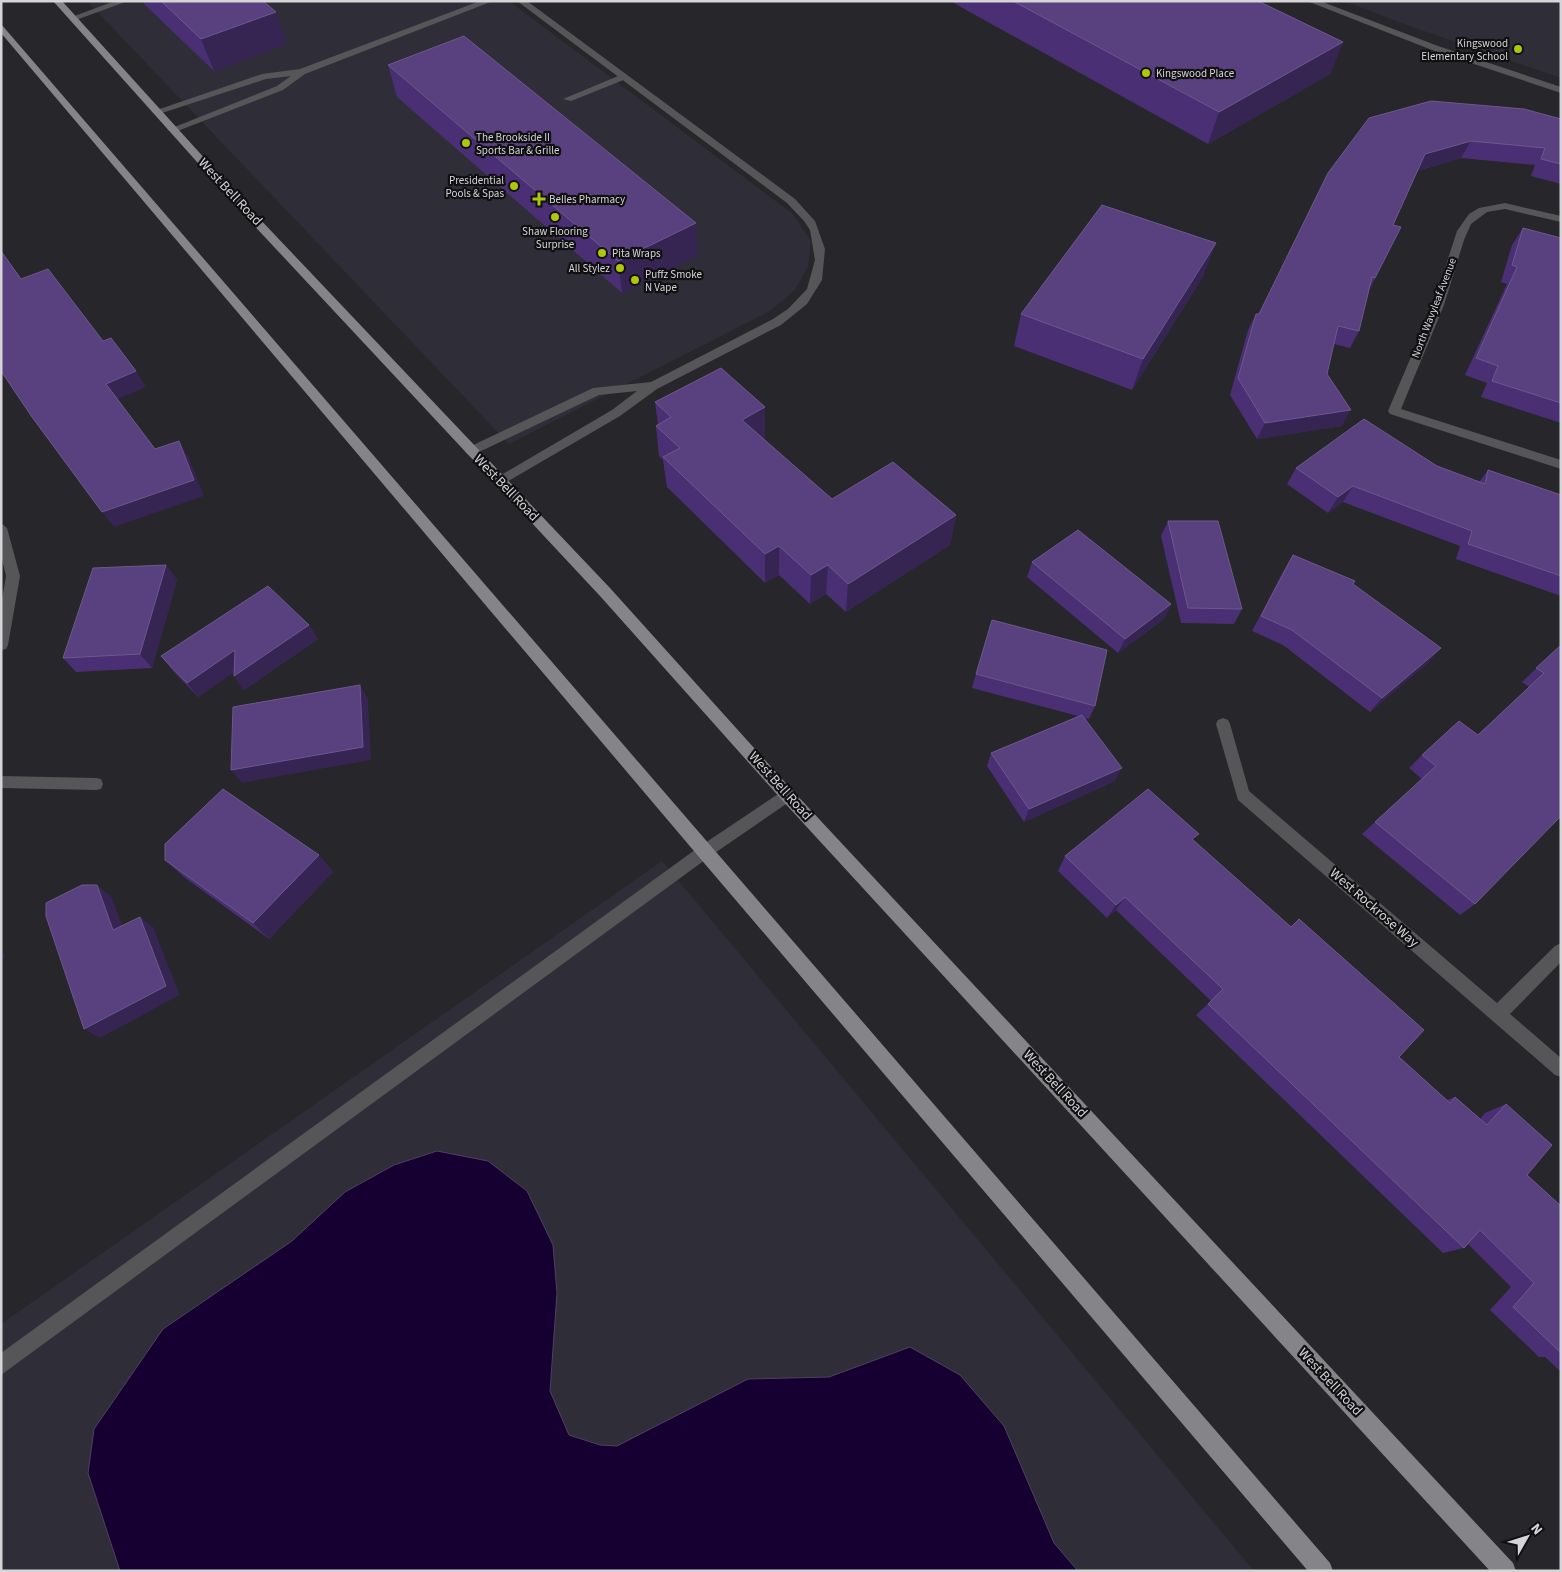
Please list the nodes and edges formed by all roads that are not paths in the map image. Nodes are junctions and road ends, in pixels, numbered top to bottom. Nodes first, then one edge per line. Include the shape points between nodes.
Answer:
1 (57, 1) edge
2 (124, 1) edge
3 (489, 1) edge
4 (521, 1) edge
5 (1310, 1) edge
6 (73, 18) junction
7 (1, 27) edge
8 (302, 72) junction
9 (623, 77) junction
10 (1561, 90) edge
11 (568, 99) dead end
12 (156, 112) junction
13 (172, 130) junction
14 (1561, 219) edge
15 (652, 386) junction
16 (471, 452) junction
17 (1561, 465) edge
18 (500, 481) junction
19 (1, 528) edge
20 (1, 645) edge
21 (1223, 724) dead end
22 (1, 782) edge
23 (96, 784) dead end
24 (788, 795) junction
25 (704, 852) junction
26 (1561, 951) edge
27 (1498, 1014) junction
28 (1561, 1069) edge
29 (1, 1365) edge
30 (1322, 1571) edge
31 (1505, 1571) edge

1 - 6 main road, West Bell Road
2 - 6 street
3 - 8 street
4 - 9 street
5 - 10 street via 1435,48
6 - 12 main road, West Bell Road
7 - 25 main road
8 - 12 street via 265,76
8 - 13 street via 280,88
9 - 11 street
9 - 15 street via 791,201 810,221 821,246 819,272 808,296 795,309 777,322
12 - 13 main road, West Bell Road
13 - 16 main road, West Bell Road
14 - 17 street, North Wavyleaf Avenue via 1510,206 1492,207 1473,216 1462,232 1444,290 1394,411
15 - 16 street via 597,390
15 - 18 street via 616,413
16 - 18 main road, West Bell Road
18 - 24 main road, West Bell Road
19 - 20 street via 13,576
21 - 27 street, West Rockrose Way via 1243,795
22 - 23 street
24 - 25 street
24 - 31 main road, West Bell Road
25 - 29 street
25 - 30 main road
26 - 27 street
27 - 28 street, West Rockrose Way

